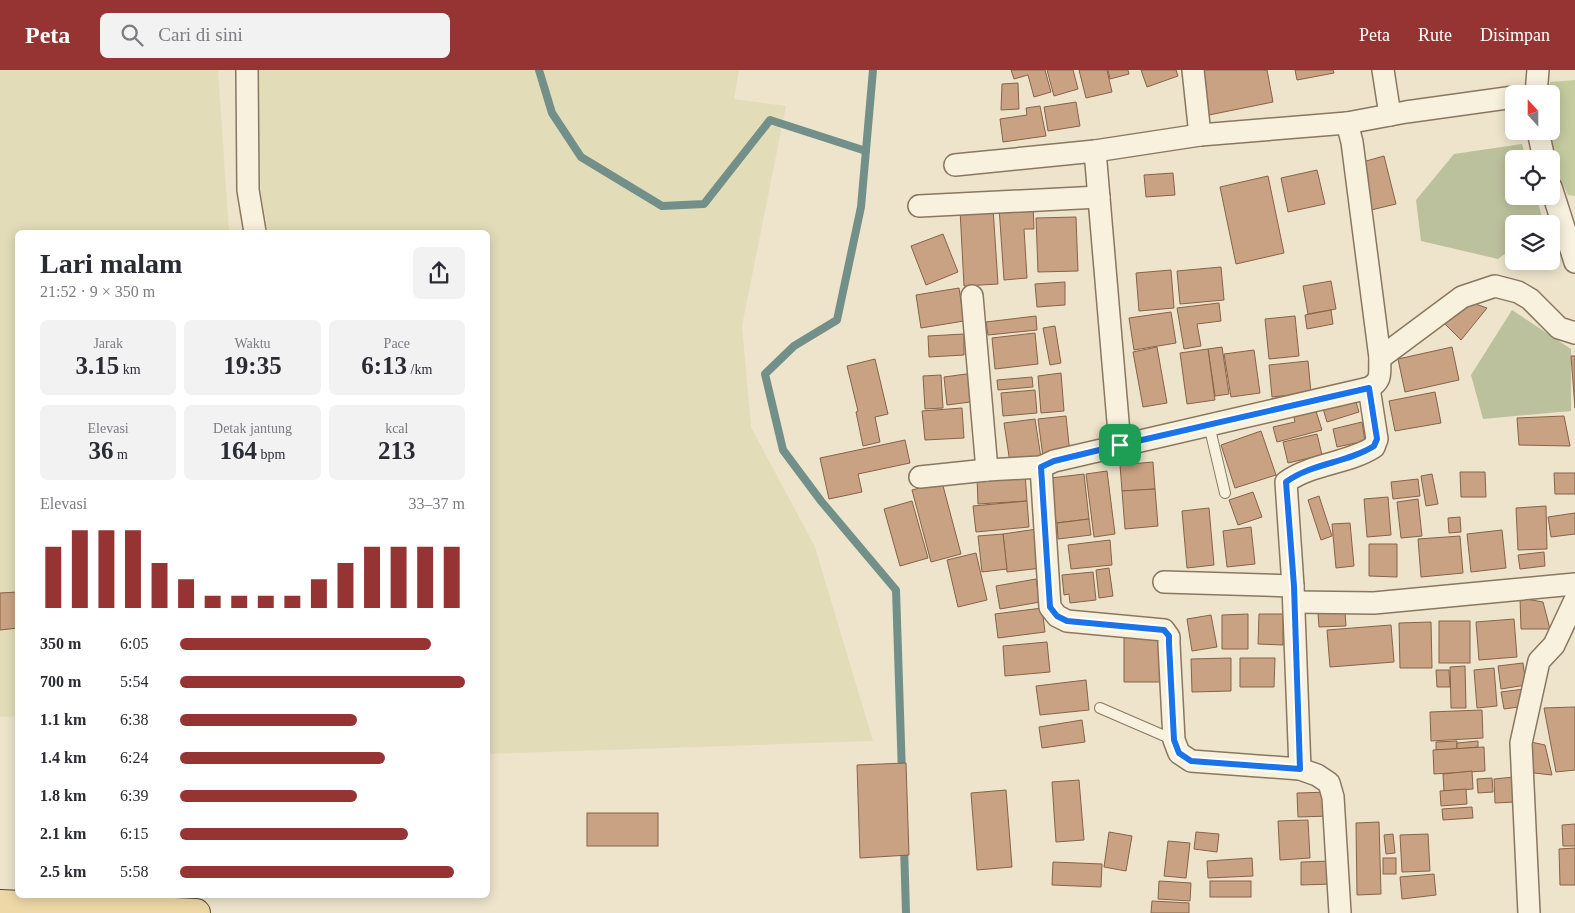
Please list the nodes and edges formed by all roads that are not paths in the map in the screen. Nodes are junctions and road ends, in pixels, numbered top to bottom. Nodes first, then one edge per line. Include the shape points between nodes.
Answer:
1 (247, 70) edge
2 (1193, 70) edge
3 (1383, 70) edge
4 (1538, 70) edge
5 (1537, 85) edge
6 (1505, 98) edge
7 (1390, 115) junction
8 (1347, 122) junction
9 (1200, 136) junction
10 (1095, 151) junction
11 (955, 165) dead end
12 (1099, 197) junction
13 (1557, 205) edge
14 (920, 206) dead end
15 (254, 230) edge
16 (1575, 262) edge
17 (972, 296) dead end
18 (1575, 333) edge
19 (1380, 358) junction
20 (1369, 388) junction
21 (1209, 425) junction
22 (1120, 445) junction
23 (1041, 467) junction
24 (987, 470) junction
25 (920, 477) dead end
26 (1225, 493) dead end
27 (1164, 582) dead end
28 (1575, 584) edge
29 (1294, 594) junction
30 (1575, 600) edge
31 (1100, 708) dead end
32 (1174, 740) junction
33 (1300, 769) junction
34 (166, 903) edge
35 (0, 904) edge
36 (196, 913) edge
37 (1340, 913) edge
38 (1529, 913) edge

1 - 15 street via 248,190
2 - 9 street
3 - 7 street
4 - 5 street
6 - 7 street
7 - 8 street
8 - 9 street
8 - 19 street
9 - 10 street
10 - 11 street
10 - 12 street
12 - 14 street
12 - 22 street
13 - 16 street
17 - 24 street
18 - 19 street via 1559,328 1530,299 1495,286 1462,297
19 - 20 street via 1379,378
20 - 21 street
20 - 29 street via 1377,439 1374,446 1345,460 1297,474 1286,482
21 - 22 street
21 - 26 lane
22 - 23 street
23 - 24 street
23 - 32 street via 1050,607 1067,621 1164,630 1169,636
24 - 25 street
27 - 29 street
28 - 29 street via 1374,603
29 - 33 street
30 - 38 street via 1554,645 1540,661 1521,743
31 - 32 lane
32 - 33 street via 1179,753 1191,761
33 - 37 street via 1329,783 1333,797
34 - 35 main road
34 - 36 main road

